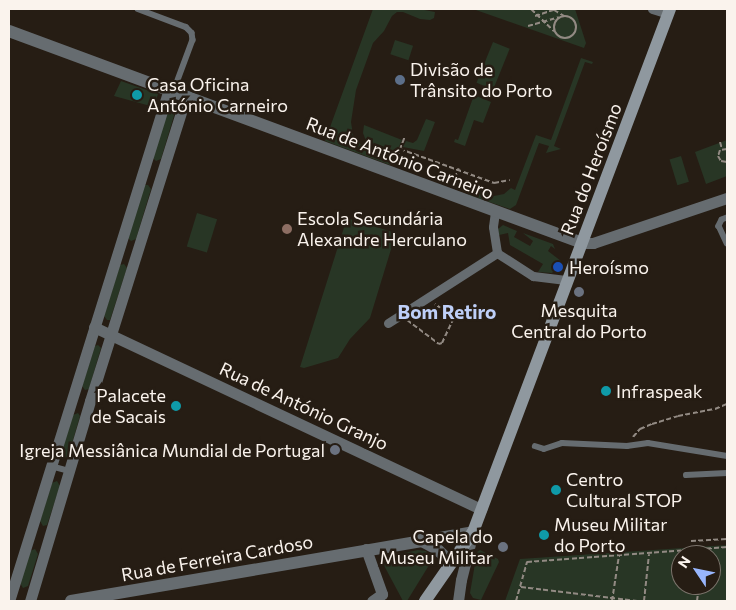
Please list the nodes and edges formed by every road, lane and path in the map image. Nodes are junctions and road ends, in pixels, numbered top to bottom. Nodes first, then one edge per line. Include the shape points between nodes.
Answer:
1 (138, 9) edge
2 (530, 9) edge
3 (652, 9) edge
4 (669, 12) edge
5 (537, 16) junction
6 (564, 16) junction
7 (559, 18) junction
8 (542, 20) junction
9 (528, 26) dead end
10 (9, 31) edge
11 (555, 32) junction
12 (171, 90) junction
13 (186, 96) junction
14 (405, 136) dead end
15 (720, 142) dead end
16 (400, 149) junction
17 (722, 149) junction
18 (727, 149) edge
19 (396, 156) dead end
20 (726, 162) edge
21 (727, 166) edge
22 (458, 168) junction
23 (142, 170) junction
24 (161, 175) junction
25 (510, 180) dead end
26 (453, 183) dead end
27 (727, 198) edge
28 (495, 212) junction
29 (727, 218) edge
30 (582, 243) junction
31 (727, 245) edge
32 (118, 247) junction
33 (137, 253) junction
34 (497, 253) junction
35 (568, 280) junction
36 (426, 297) junction
37 (402, 315) junction
38 (388, 323) dead end
39 (94, 327) junction
40 (112, 335) junction
41 (72, 396) junction
42 (90, 400) junction
43 (727, 404) edge
44 (535, 446) dead end
45 (627, 446) junction
46 (727, 456) edge
47 (51, 466) junction
48 (70, 471) junction
49 (727, 472) edge
50 (686, 475) dead end
51 (481, 509) junction
52 (472, 532) junction
53 (29, 535) junction
54 (727, 539) edge
55 (48, 540) junction
56 (420, 540) junction
57 (691, 541) dead end
58 (366, 549) junction
59 (671, 551) edge
60 (650, 553) junction
61 (619, 555) junction
62 (449, 565) junction
63 (461, 580) junction
64 (520, 586) junction
65 (385, 598) edge
66 (460, 600) edge
67 (613, 600) edge
68 (9, 601) edge
69 (30, 601) edge
70 (73, 601) edge
71 (372, 601) edge
72 (425, 601) edge
73 (516, 601) edge
74 (638, 601) edge
75 (644, 601) edge

1 - 12 lane via 186,27 192,33
2 - 5 path
3 - 4 street
4 - 30 main road, Rua do Heroísmo
5 - 6 path via 554,10
5 - 8 path
6 - 7 path
6 - 11 path via 574,20 573,34 563,38
7 - 8 path
7 - 11 path via 554,24
8 - 9 path
8 - 11 path
10 - 12 street, Rua de António Carneiro
12 - 13 street, Rua de António Carneiro
12 - 23 street
13 - 24 street
13 - 28 street, Rua de António Carneiro
14 - 16 path
15 - 17 path
16 - 19 path
16 - 22 path
17 - 18 path
17 - 20 path via 718,156
20 - 21 path
22 - 25 path via 494,183
22 - 26 path
23 - 24 street
23 - 32 street
24 - 33 street
27 - 30 street via 593,243
28 - 30 street, Rua de António Carneiro
28 - 34 street via 493,227
29 - 31 lane via 719,226
30 - 35 main road, Rua do Heroísmo
32 - 33 street
32 - 39 street
33 - 40 street
34 - 35 street via 533,276
34 - 36 street
35 - 51 main road, Rua do Heroísmo via 512,439
36 - 37 street
36 - 37 path via 454,316 442,343 439,344
37 - 38 street
39 - 40 street, Rua de António Granjo
39 - 41 street
40 - 42 street
40 - 51 street, Rua de António Granjo
41 - 42 street
41 - 47 street
42 - 48 street
43 - 45 path via 640,429
44 - 45 lane via 544,449 562,443
45 - 46 lane via 648,443
47 - 48 lane
47 - 53 street
48 - 55 street
49 - 50 lane
51 - 52 main road, Rua do Heroísmo
52 - 56 street, Rua de Ferreira Cardoso
52 - 62 main road, Rua do Heroísmo
52 - 63 street
53 - 55 street
53 - 68 street
54 - 57 path
55 - 69 street
56 - 58 street, Rua de Ferreira Cardoso
56 - 62 street via 437,549
58 - 65 street
58 - 70 street, Rua de Ferreira Cardoso
59 - 60 path
60 - 61 path
60 - 75 path
61 - 64 path via 528,562
61 - 67 path
62 - 63 street
62 - 72 main road, Rua do Heroísmo
63 - 66 street
64 - 67 path
64 - 73 path
65 - 71 street
67 - 74 path

